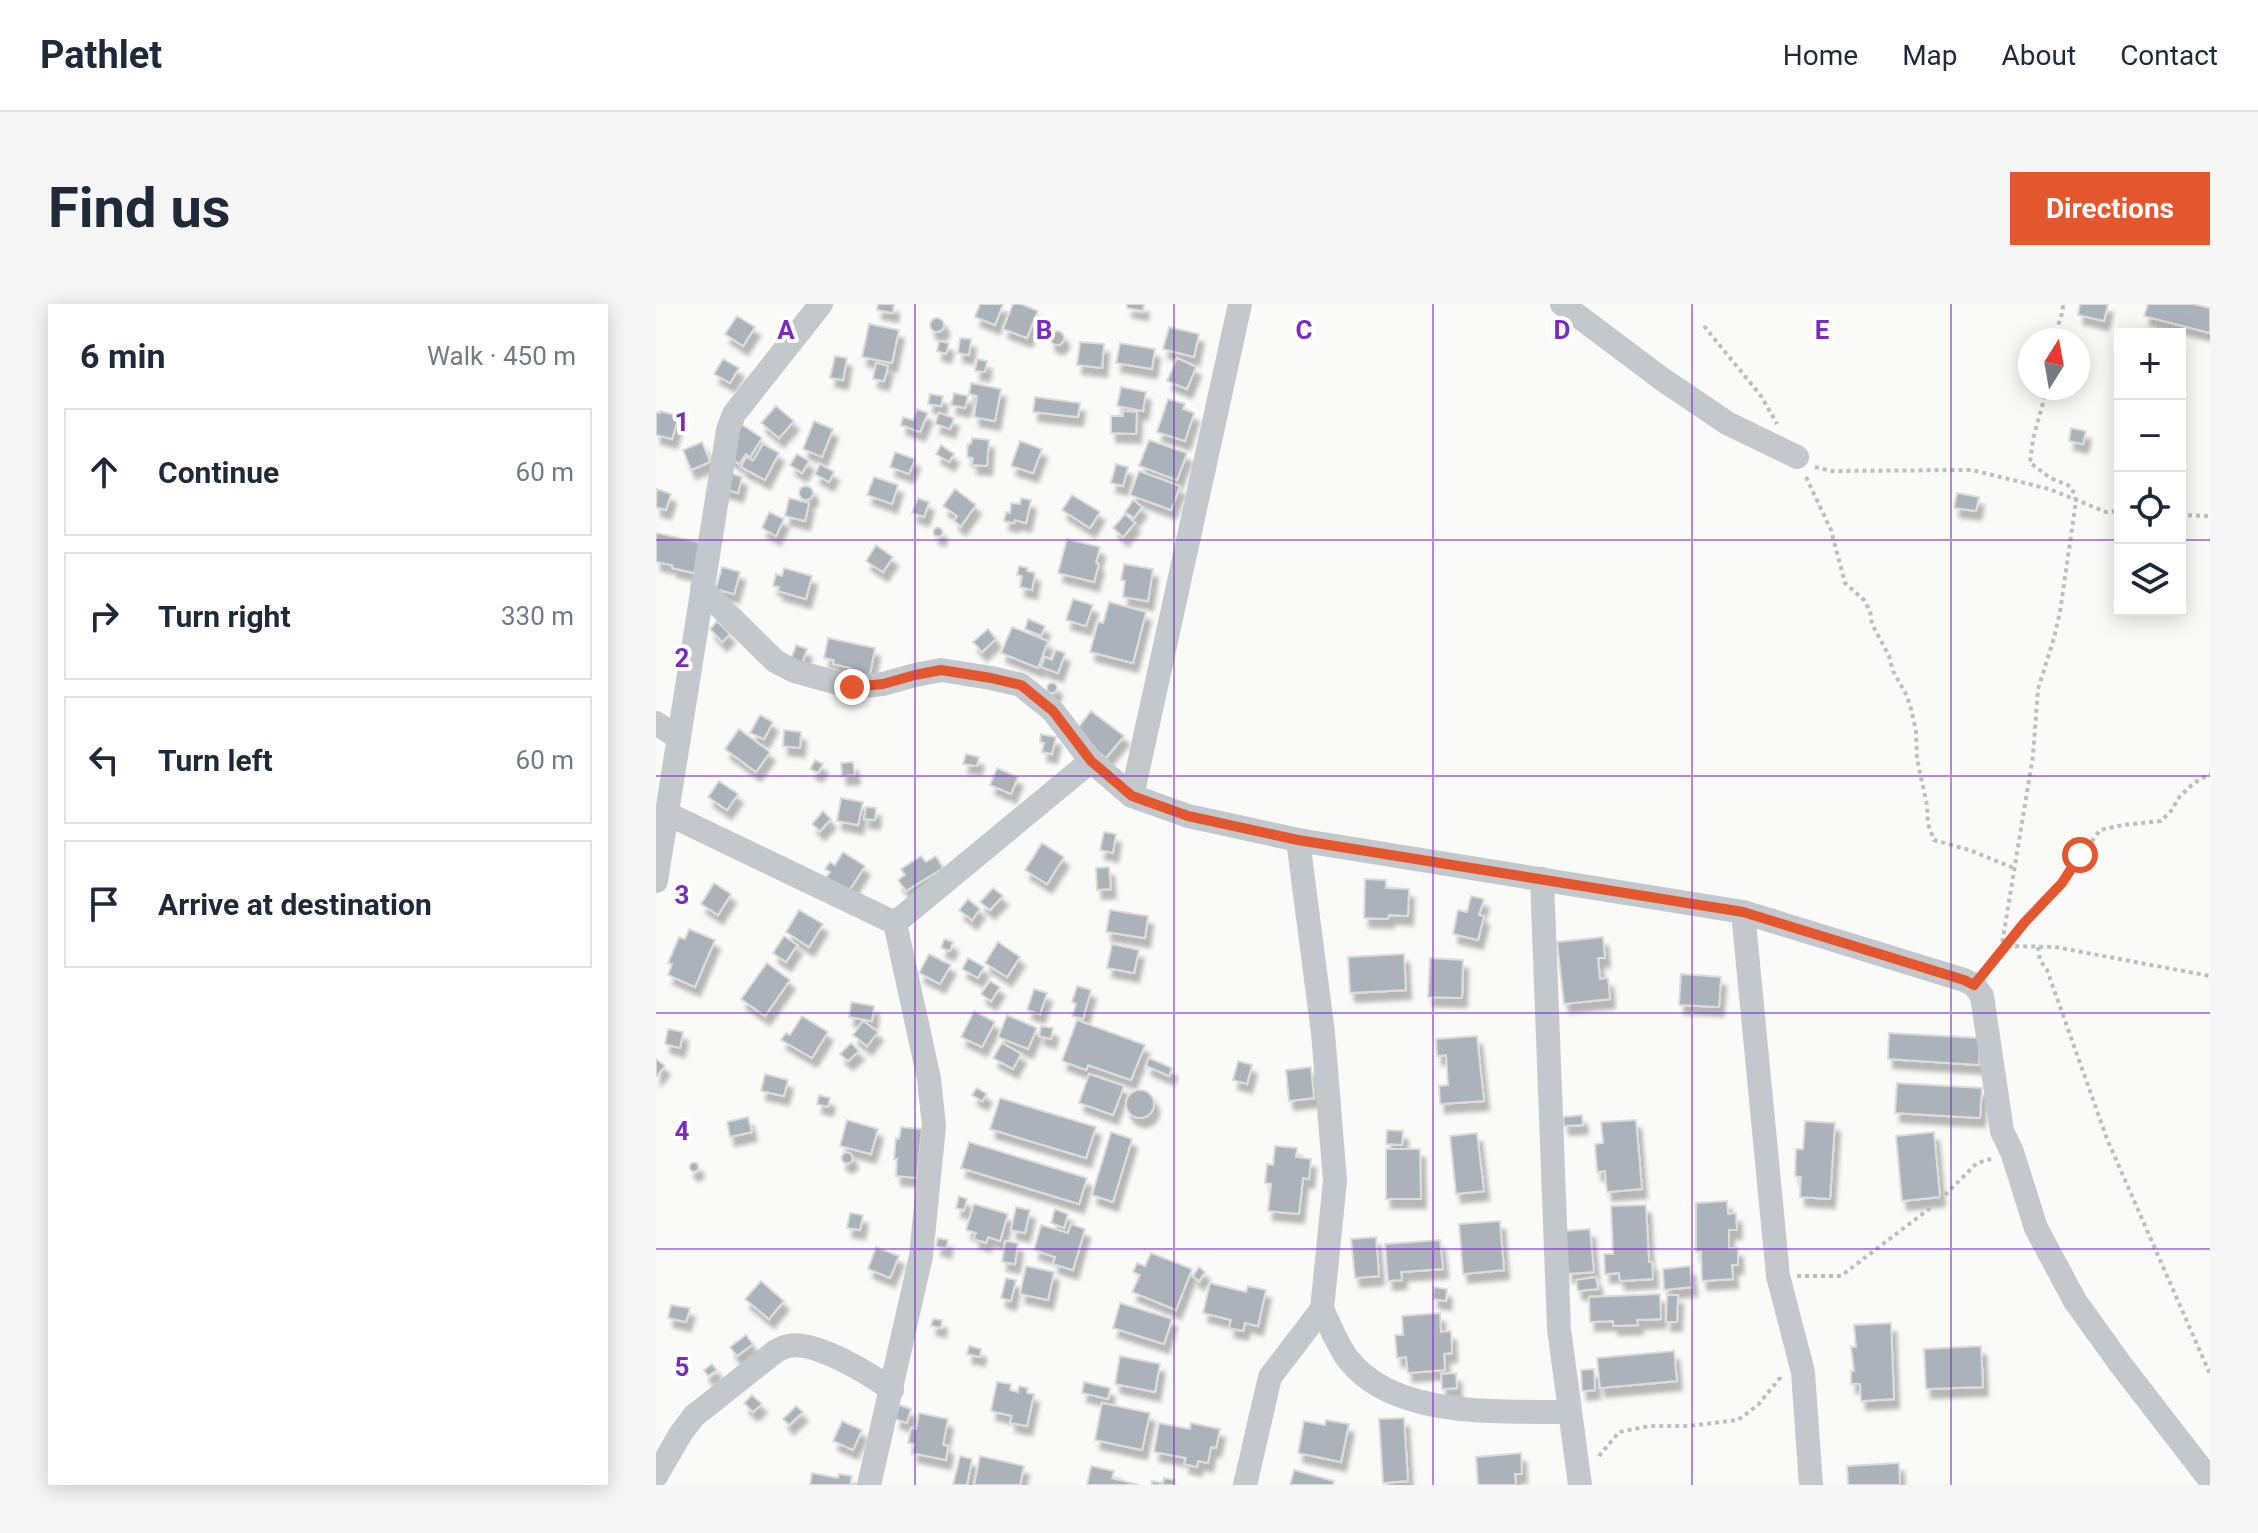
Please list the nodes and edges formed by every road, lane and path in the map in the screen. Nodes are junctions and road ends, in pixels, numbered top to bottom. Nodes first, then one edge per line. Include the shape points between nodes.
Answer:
1 (821, 304) edge
2 (1240, 304) edge
3 (1562, 304) edge
4 (2063, 304) edge
5 (1704, 326) dead end
6 (2056, 328) edge
7 (2044, 400) edge
8 (1797, 457) junction
9 (2076, 499) junction
10 (2114, 511) edge
11 (2186, 515) edge
12 (2210, 516) edge
13 (702, 589) junction
14 (656, 723) edge
15 (679, 738) junction
16 (1091, 761) junction
17 (2210, 774) edge
18 (1132, 796) junction
19 (663, 822) edge
20 (1298, 840) junction
21 (2014, 868) junction
22 (1542, 879) junction
23 (656, 881) edge
24 (1743, 912) junction
25 (895, 923) junction
26 (2038, 947) junction
27 (2003, 948) junction
28 (2210, 976) edge
29 (1974, 985) junction
30 (1322, 1309) junction
31 (2210, 1374) edge
32 (892, 1390) junction
33 (1569, 1412) junction
34 (656, 1476) edge
35 (2210, 1480) edge
36 (869, 1485) edge
37 (1245, 1485) edge
38 (1580, 1485) edge
39 (1811, 1485) edge

1 - 13 street via 734,414
2 - 18 street
3 - 8 street via 1727,423
4 - 6 path
5 - 8 path via 1761,396
7 - 9 path via 2030,463 2067,483
8 - 9 path via 1807,466 1832,471 1972,470
8 - 21 path via 1831,530 1845,583 1864,600 1907,696 1934,840
9 - 10 path
9 - 21 path via 2060,612 2038,689
11 - 12 path
13 - 15 street
13 - 16 street via 775,661 794,671 852,687 941,670 1021,685 1053,711
14 - 15 street
15 - 19 street
16 - 18 street
16 - 25 street
17 - 27 path via 2180,796 2161,821 2100,830 2062,883
18 - 20 street via 1188,816
19 - 23 street
19 - 25 street
20 - 22 street
20 - 30 street via 1323,1033 1335,1181
21 - 27 path
22 - 24 street
22 - 33 street via 1559,1329
24 - 29 street
24 - 39 street via 1778,1276 1803,1372
25 - 32 street via 934,1126 921,1256
26 - 27 path
26 - 28 path
26 - 31 path via 2107,1139
27 - 29 path
29 - 35 street via 1982,996 2002,1131 2036,1228 2075,1301
30 - 33 street via 1347,1358 1372,1383 1413,1400 1481,1411
30 - 37 street via 1270,1377
32 - 34 street via 836,1357 789,1345 694,1416
32 - 36 street
33 - 38 street

